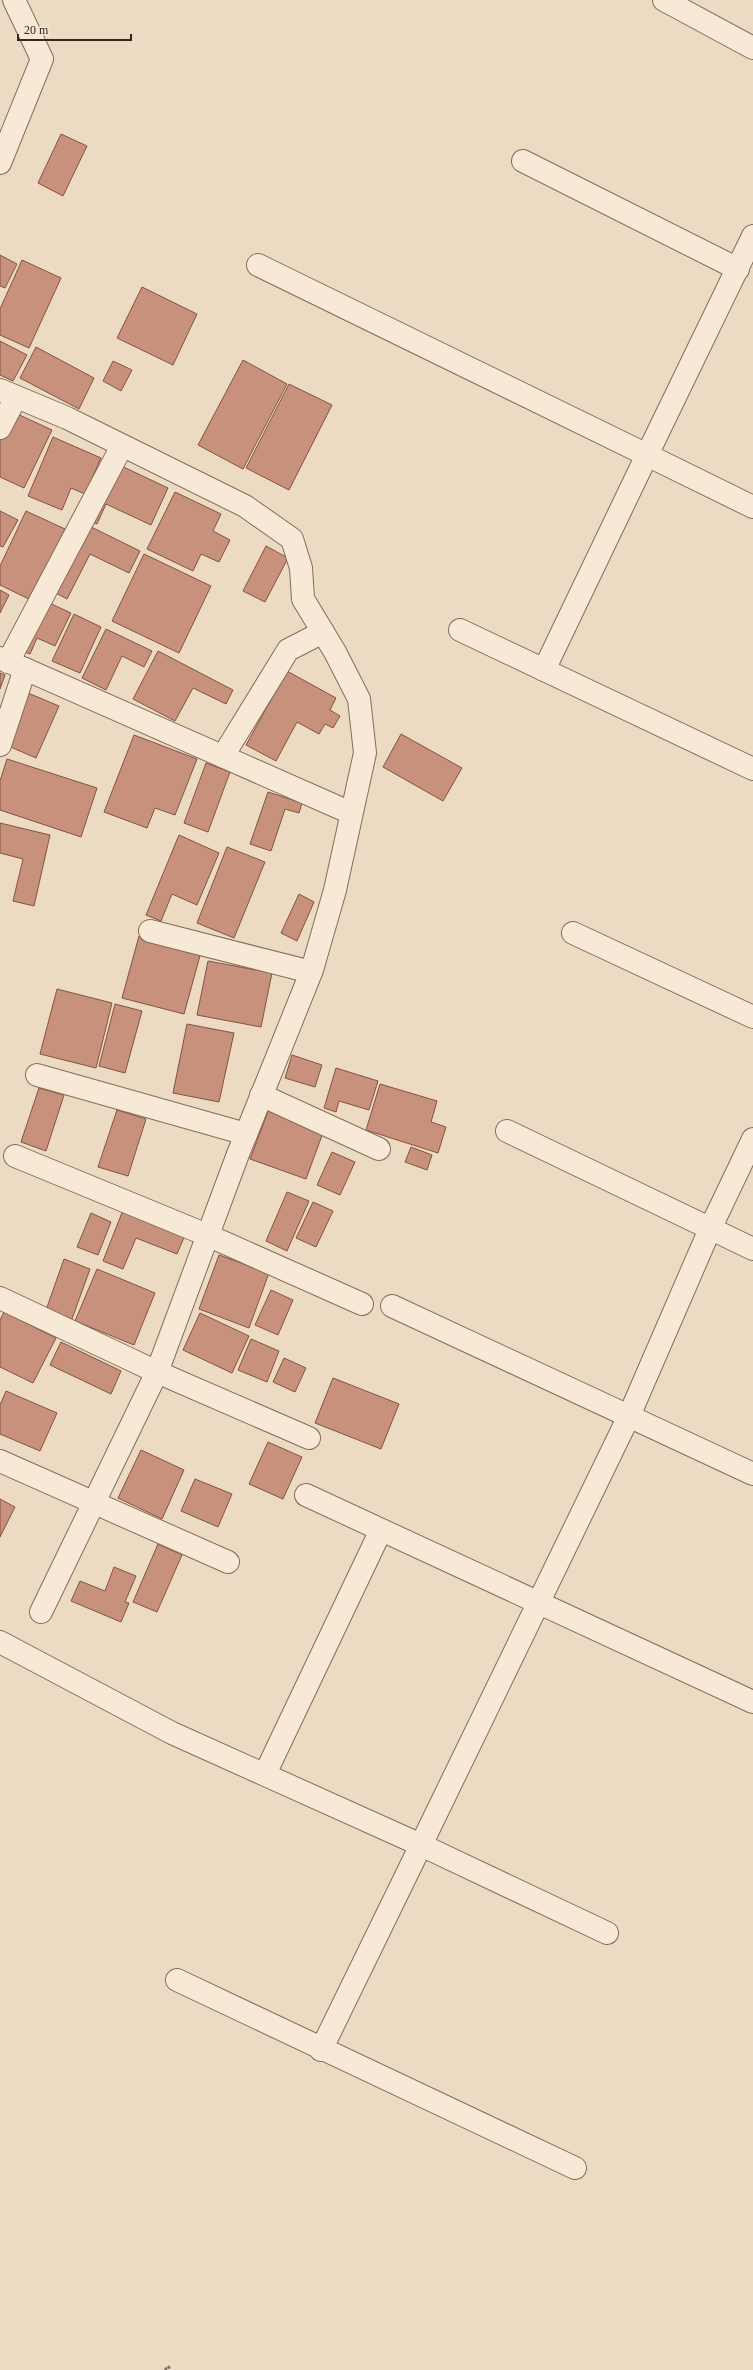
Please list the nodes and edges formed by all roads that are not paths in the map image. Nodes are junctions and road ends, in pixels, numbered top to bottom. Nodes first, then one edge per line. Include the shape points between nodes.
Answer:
1 (14, 0) edge
2 (664, 0) edge
3 (753, 48) edge
4 (523, 162) dead end
5 (0, 163) edge
6 (753, 236) edge
7 (258, 265) dead end
8 (738, 269) junction
9 (8, 394) edge
10 (0, 428) edge
11 (122, 446) junction
12 (647, 455) junction
13 (753, 507) edge
14 (460, 630) dead end
15 (323, 632) junction
16 (11, 663) edge
17 (544, 670) junction
18 (0, 745) edge
19 (223, 756) junction
20 (753, 769) edge
21 (351, 813) junction
22 (150, 931) dead end
23 (573, 933) dead end
24 (311, 972) junction
25 (753, 1018) edge
26 (37, 1075) dead end
27 (261, 1096) junction
28 (507, 1131) dead end
29 (246, 1134) junction
30 (753, 1139) edge
31 (379, 1149) dead end
32 (15, 1156) dead end
33 (710, 1229) junction
34 (207, 1235) junction
35 (753, 1248) edge
36 (0, 1298) edge
37 (362, 1304) dead end
38 (392, 1306) dead end
39 (158, 1372) junction
40 (629, 1416) junction
41 (309, 1438) dead end
42 (0, 1461) edge
43 (753, 1474) edge
44 (306, 1495) dead end
45 (94, 1503) junction
46 (381, 1530) junction
47 (228, 1562) dead end
48 (539, 1603) junction
49 (41, 1612) dead end
50 (0, 1642) edge
51 (753, 1702) edge
52 (265, 1774) junction
53 (421, 1844) junction
54 (606, 1933) dead end
55 (177, 1980) dead end
56 (322, 2050) junction
57 (575, 2168) dead end

1 - 5 street via 42,59
2 - 3 street
4 - 8 street
6 - 8 street
7 - 12 street
8 - 12 street
9 - 10 street
9 - 11 street via 67,418
11 - 15 street via 245,506 292,539 301,568 302,599
11 - 16 street
12 - 13 street
12 - 17 street
14 - 17 street
15 - 19 street via 288,650
15 - 21 street via 359,699 365,753
16 - 18 street
16 - 19 street
17 - 20 street
19 - 21 street
21 - 24 street via 335,890
22 - 24 street
23 - 25 street
24 - 27 street
26 - 29 street
27 - 29 street
27 - 31 street
28 - 33 street
29 - 34 street
30 - 33 street
32 - 34 street
33 - 35 street
33 - 40 street
34 - 37 street
34 - 39 street
36 - 39 street
38 - 40 street
39 - 41 street
39 - 45 street
40 - 43 street
40 - 48 street
42 - 45 street
44 - 46 street
45 - 47 street
45 - 49 street
46 - 48 street
46 - 52 street
48 - 51 street
48 - 53 street
50 - 52 street via 172,1733
52 - 53 street
53 - 54 street
53 - 56 street
55 - 56 street
56 - 57 street

